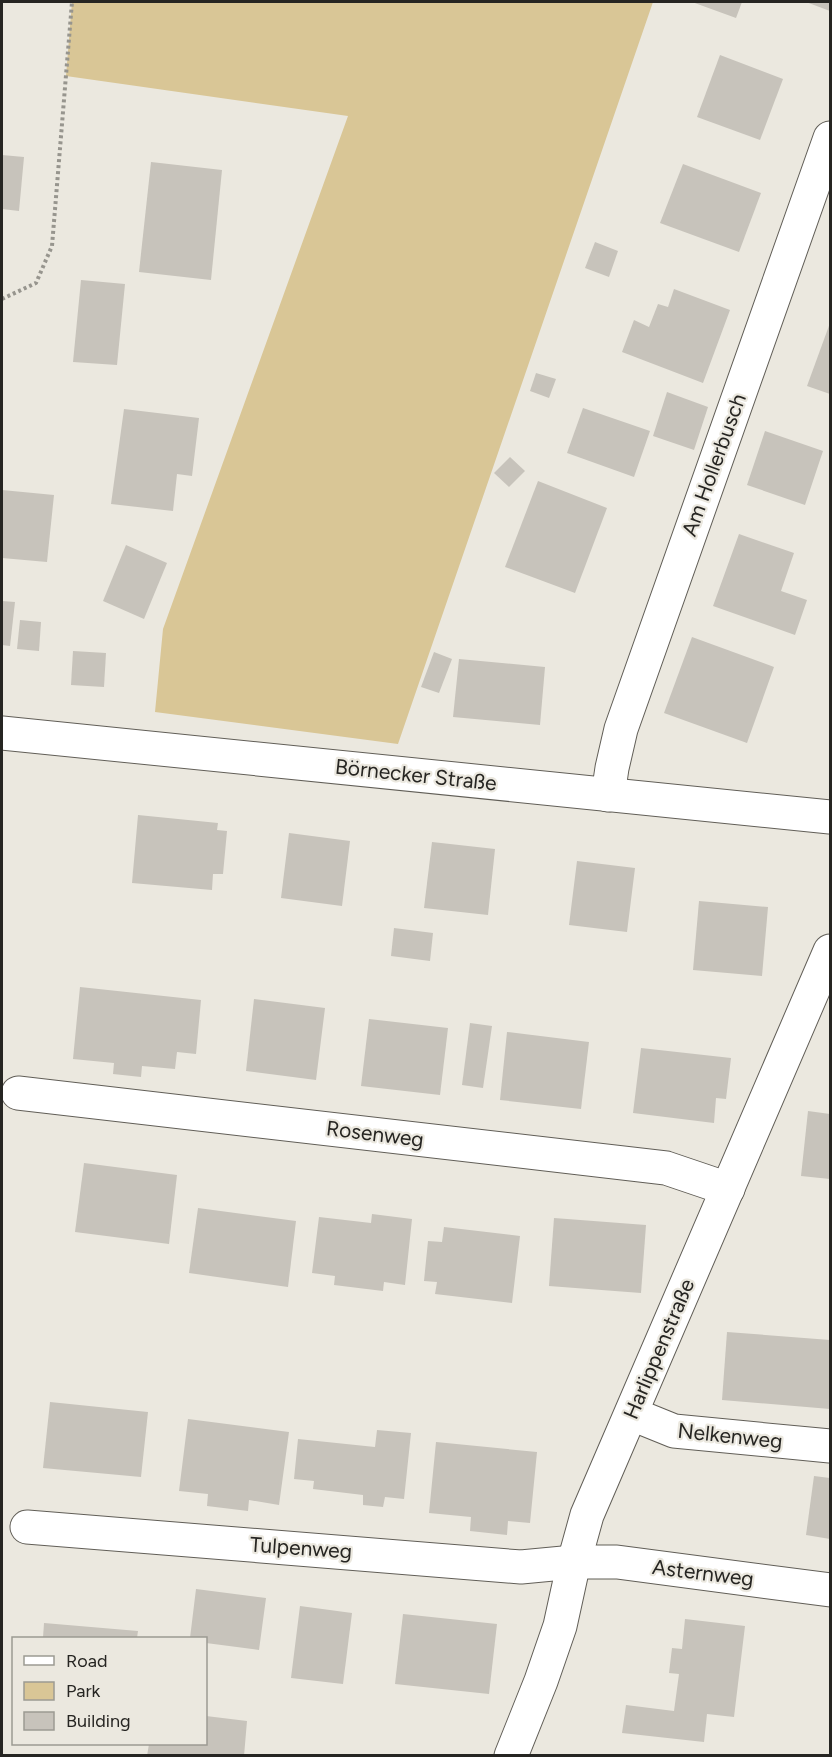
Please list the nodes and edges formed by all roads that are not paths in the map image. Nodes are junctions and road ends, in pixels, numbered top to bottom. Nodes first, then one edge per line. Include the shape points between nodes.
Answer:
1 (831, 138) edge
2 (2, 733) edge
3 (608, 795) junction
4 (831, 817) edge
5 (831, 951) edge
6 (18, 1093) dead end
7 (728, 1189) junction
8 (632, 1414) junction
9 (831, 1446) edge
10 (27, 1527) dead end
11 (574, 1562) junction
12 (831, 1590) edge
13 (511, 1755) edge

1 - 3 street, Am Hollerbusch via 621,729
2 - 3 street, Börnecker Straße
3 - 4 street, Börnecker Straße
5 - 7 street, Harlippenstraße
6 - 7 street, Rosenweg via 666,1168
7 - 8 street, Harlippenstraße
8 - 9 street, Nelkenweg via 674,1431
8 - 11 street, Harlippenstraße via 587,1515
10 - 11 street, Tulpenweg via 521,1567
11 - 12 street, Asternweg via 617,1562
11 - 13 street, Harlippenstraße via 560,1626

